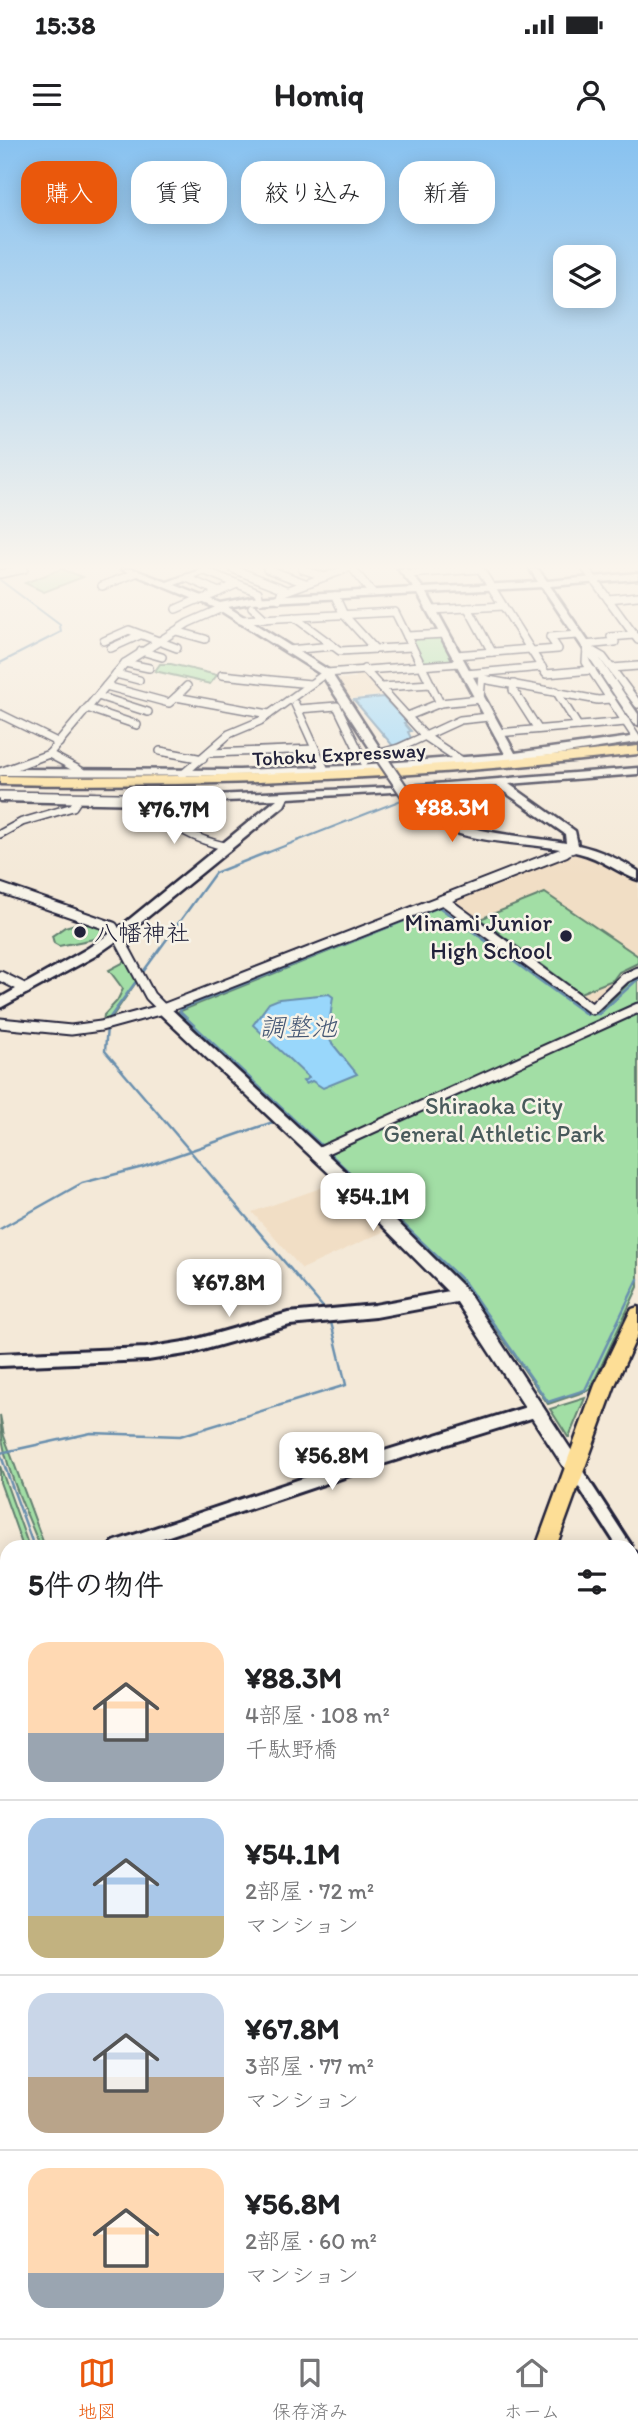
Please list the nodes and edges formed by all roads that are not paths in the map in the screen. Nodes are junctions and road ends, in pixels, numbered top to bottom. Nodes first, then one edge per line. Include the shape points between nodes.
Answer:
1 (118, 672) edge
2 (247, 672) edge
3 (279, 672) edge
4 (340, 672) edge
5 (367, 672) edge
6 (425, 672) edge
7 (512, 672) edge
8 (545, 672) edge
9 (574, 672) edge
10 (593, 672) edge
11 (606, 672) edge
12 (614, 672) edge
13 (326, 673) junction
14 (116, 674) junction
15 (466, 674) joint
16 (222, 675) dead end
17 (482, 676) junction
18 (246, 677) junction
19 (139, 680) dead end
20 (264, 680) junction
21 (277, 681) junction
22 (310, 684) junction
23 (431, 684) junction
24 (514, 684) junction
25 (106, 686) junction
26 (187, 686) dead end
27 (382, 687) junction
28 (256, 688) dead end
29 (556, 691) junction
30 (97, 696) junction
31 (176, 697) junction
32 (293, 698) junction
33 (480, 699) junction
34 (611, 699) junction
35 (440, 703) junction
36 (633, 705) edge
37 (87, 708) junction
38 (298, 709) junction
39 (148, 712) dead end
40 (0, 714) edge
41 (269, 714) junction
42 (408, 716) junction
43 (489, 717) junction
44 (632, 722) edge
45 (137, 725) dead end
46 (578, 726) junction
47 (538, 729) junction
48 (498, 733) junction
49 (426, 737) junction
50 (638, 739) edge
51 (59, 743) junction
52 (315, 749) junction
53 (638, 750) edge
54 (160, 751) dead end
55 (210, 753) junction
56 (49, 754) junction
57 (512, 757) junction
58 (203, 759) junction
59 (638, 760) edge
60 (462, 761) junction
61 (364, 763) junction
62 (325, 770) junction
63 (81, 771) junction
64 (638, 771) edge
65 (0, 772) edge
66 (188, 772) junction
67 (0, 780) edge
68 (498, 782) junction
69 (0, 788) edge
70 (284, 795) junction
71 (0, 797) edge
72 (185, 799) junction
73 (77, 801) junction
74 (148, 801) junction
75 (0, 834) edge
76 (228, 847) junction
77 (574, 847) junction
78 (638, 876) edge
79 (0, 888) edge
80 (443, 900) junction
81 (118, 934) junction
82 (638, 972) edge
83 (0, 976) edge
84 (26, 989) junction
85 (0, 1004) edge
86 (638, 1008) edge
87 (163, 1009) junction
88 (0, 1023) edge
89 (322, 1151) dead end
90 (461, 1295) junction
91 (638, 1314) edge
92 (0, 1360) edge
93 (537, 1410) junction
94 (573, 1467) junction
95 (138, 1540) edge
96 (548, 1540) edge
97 (620, 1540) edge

1 - 14 street
2 - 18 street
3 - 21 street
4 - 13 street
5 - 27 street
6 - 23 street
7 - 17 street
8 - 9 street
10 - 34 street
11 - 36 street
12 - 36 street
13 - 22 street
13 - 77 street, bridge via 412,803 439,822 461,830
14 - 19 street
14 - 25 street
15 - 17 street
15 - 33 street
16 - 18 street
17 - 24 street
17 - 33 street
18 - 20 street
20 - 21 street
20 - 28 street
21 - 22 street
22 - 32 street
23 - 27 street
23 - 35 street
24 - 29 street
24 - 47 street via 513,690
25 - 30 street
25 - 31 street via 169,703
26 - 31 street
27 - 42 street
29 - 34 street
29 - 46 street
30 - 37 street
30 - 39 street
31 - 41 street
32 - 38 street
32 - 41 street
33 - 35 street
33 - 43 street
34 - 44 street
35 - 42 street
36 - 44 street
37 - 45 street
37 - 51 street
38 - 52 street
38 - 61 street via 337,706
40 - 51 street
41 - 55 street via 229,734
42 - 49 street
43 - 48 street
43 - 49 street via 458,720
44 - 46 street
44 - 50 street
46 - 47 street
47 - 48 street
48 - 57 street
49 - 60 street
49 - 61 street
50 - 57 street
51 - 56 street
52 - 55 street
52 - 62 street
53 - 67 highway, Tohoku Expressway via 488,766 294,778
54 - 58 street
55 - 58 street
56 - 63 street
56 - 65 street
57 - 60 street
58 - 66 street
59 - 69 highway, Tohoku Expressway via 381,784 195,790
60 - 61 street
61 - 62 street
62 - 66 street
63 - 65 street
63 - 66 street
64 - 68 street
65 - 66 street
68 - 70 street
68 - 77 street via 571,833
70 - 72 street
70 - 76 street via 280,804
71 - 72 street
71 - 73 street
72 - 74 street
73 - 74 street
73 - 75 street via 73,807 22,822
74 - 76 street via 175,830
76 - 81 street
77 - 78 street via 607,857
77 - 80 street
79 - 81 street via 113,927
80 - 82 street via 592,1009
80 - 87 street
81 - 84 street
81 - 87 street via 150,996
83 - 84 street
84 - 85 street
86 - 89 street
87 - 88 street via 71,1030
87 - 90 street
90 - 92 street via 375,1311 289,1319 191,1347 148,1354
90 - 93 street
91 - 94 main road
93 - 94 street
93 - 95 street
94 - 96 main road
94 - 97 street

